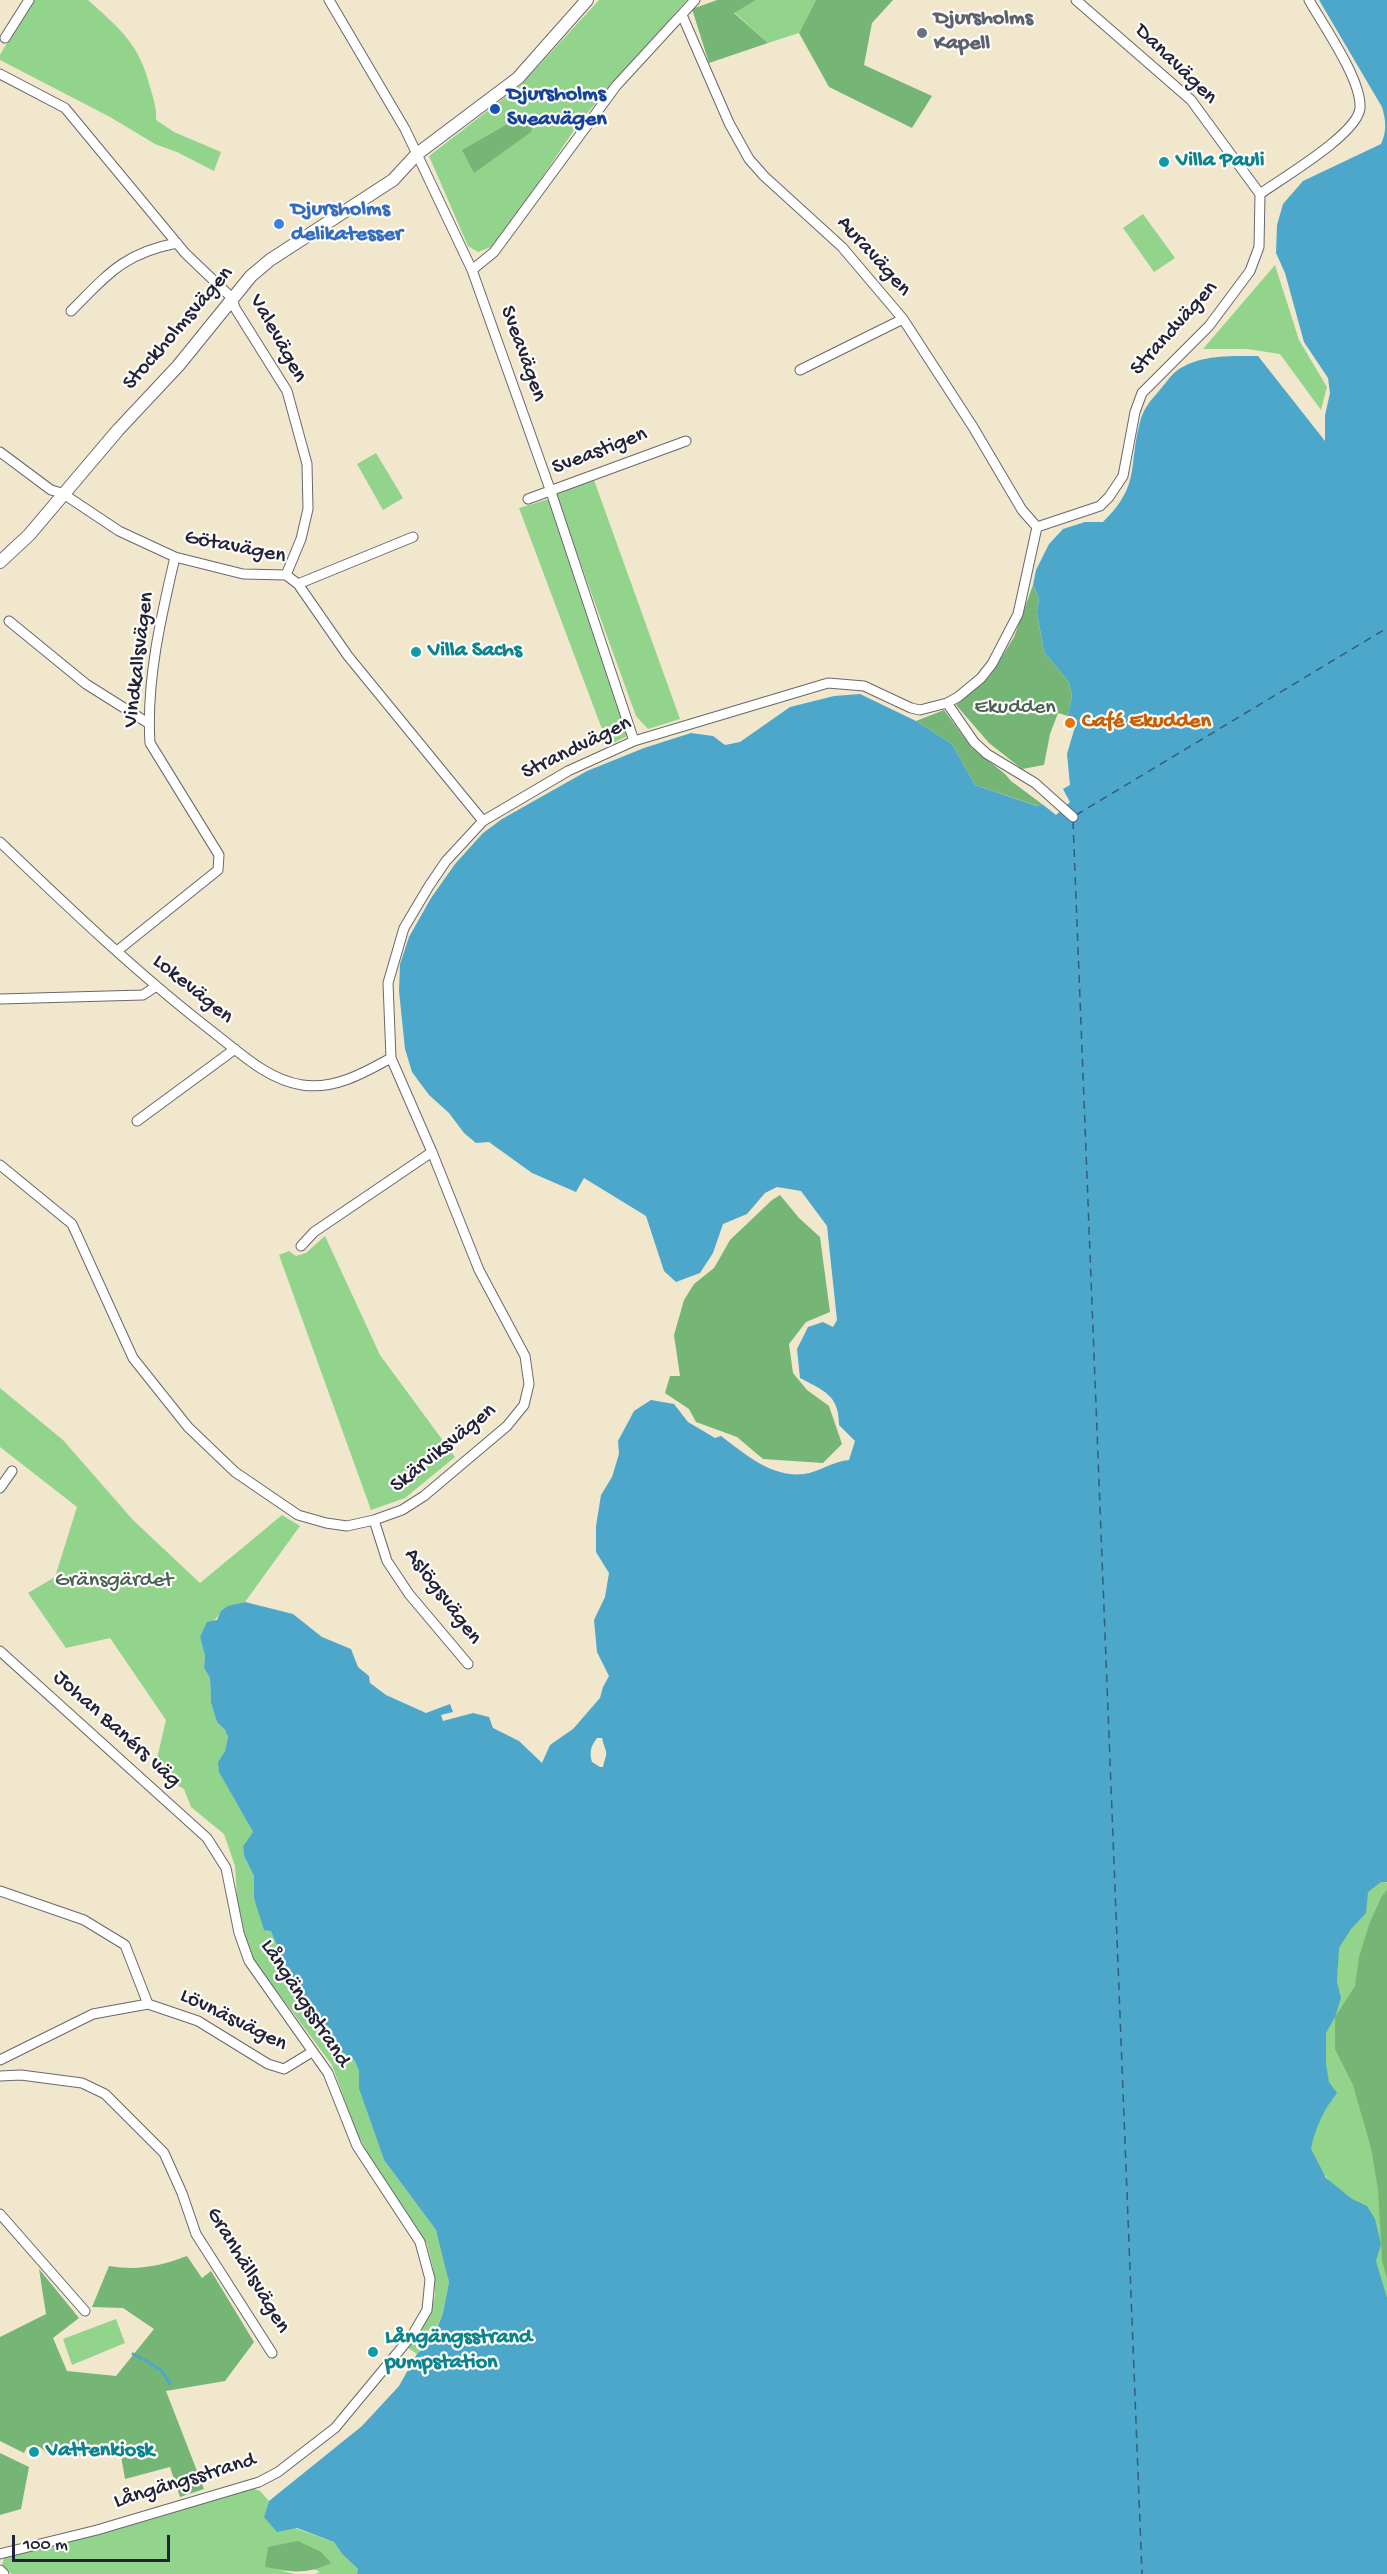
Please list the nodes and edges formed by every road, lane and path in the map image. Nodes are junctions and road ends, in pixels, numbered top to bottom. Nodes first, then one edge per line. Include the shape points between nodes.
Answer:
1 (29, 0) edge
2 (329, 0) edge
3 (587, 0) edge
4 (695, 0) edge
5 (1076, 0) edge
6 (1309, 0) edge
7 (682, 15) junction
8 (4, 38) dead end
9 (0, 74) edge
10 (417, 154) junction
11 (1260, 194) junction
12 (177, 243) junction
13 (472, 270) junction
14 (232, 298) junction
15 (71, 311) dead end
16 (903, 319) junction
17 (800, 370) dead end
18 (686, 441) dead end
19 (0, 452) edge
20 (551, 492) junction
21 (62, 493) junction
22 (528, 499) dead end
23 (1037, 527) junction
24 (413, 537) dead end
25 (175, 557) junction
26 (0, 562) edge
27 (286, 575) junction
28 (298, 584) junction
29 (9, 621) dead end
30 (947, 703) junction
31 (148, 723) junction
32 (634, 741) junction
33 (1073, 817) dead end
34 (483, 821) junction
35 (0, 842) edge
36 (117, 951) junction
37 (155, 987) junction
38 (0, 999) edge
39 (235, 1049) junction
40 (391, 1058) junction
41 (137, 1121) dead end
42 (432, 1152) junction
43 (0, 1166) edge
44 (301, 1246) dead end
45 (12, 1471) dead end
46 (0, 1488) edge
47 (374, 1520) junction
48 (0, 1651) edge
49 (468, 1664) dead end
50 (207, 1838) joint
51 (0, 1891) edge
52 (148, 2004) junction
53 (312, 2052) junction
54 (0, 2061) edge
55 (0, 2076) edge
56 (0, 2214) edge
57 (85, 2311) dead end
58 (272, 2353) dead end
59 (0, 2554) edge
60 (0, 2570) edge
61 (4, 2574) edge

1 - 8 street
2 - 10 street, Sveavägen
3 - 10 street, Stockholmsvägen via 518,78
4 - 7 street
5 - 11 street, Danavägen via 1191,100
6 - 11 street via 1351,73 1360,108 1354,124 1336,141
7 - 13 street via 616,86 494,252
7 - 16 street, Auravägen via 749,159 842,247
9 - 12 street, Valevägen via 66,108
10 - 13 street, Sveavägen
10 - 14 street, Stockholmsvägen via 393,180 270,260
11 - 23 street, Strandvägen via 1259,247 1251,271 1209,326 1142,393 1123,476 1109,497 1100,506
12 - 14 street, Valevägen
12 - 15 street via 134,255 109,272
13 - 20 street, Sveavägen
14 - 21 street, Stockholmsvägen via 178,366
14 - 27 street, Valevägen via 287,391 307,464 308,509
16 - 17 street
16 - 23 street, Auravägen via 1022,510
18 - 20 street, Sveastigen
19 - 21 street, Götavägen via 51,490
20 - 22 street, Sveastigen
20 - 32 street, Sveavägen
21 - 25 street, Götavägen via 119,531
21 - 26 street, Stockholmsvägen via 29,535
23 - 30 street, Strandvägen via 1018,614 1001,649 981,678
24 - 28 street
25 - 27 street, Götavägen via 243,574
25 - 31 street, Vindkallsvägen via 160,624
27 - 28 street, Götavägen
28 - 34 street, Götavägen via 348,656
29 - 31 street via 86,684
30 - 32 street, Strandvägen via 920,710 864,686 828,683
30 - 33 street via 987,754 1035,783
31 - 36 street, Vindkallsvägen via 150,743 220,861 218,870
32 - 34 street, Strandvägen via 568,771
34 - 40 street, Strandvägen via 446,861 404,928 388,983
35 - 36 street, Lokevägen
36 - 37 street, Lokevägen
37 - 38 street via 143,995
37 - 39 street, Lokevägen
39 - 40 street, Lokevägen via 285,1082 305,1086 335,1084
39 - 41 street
40 - 42 street, Skärviksvägen
42 - 44 street via 314,1232
42 - 47 street, Skärviksvägen via 479,1270 525,1356 529,1384 524,1405 507,1426 424,1496 402,1510
43 - 47 street, Skärviksvägen via 72,1224 134,1358 188,1427 235,1472 298,1515 347,1526
45 - 46 street
47 - 49 street, Aslögsvägen via 387,1561
48 - 50 street, Johan Banérs väg
50 - 53 street, Långängsstrand via 226,1868 249,1961
51 - 52 street via 84,1920 125,1945
52 - 53 street, Lövnäsvägen via 198,2020 268,2064 284,2069
52 - 54 street, Lövnäsvägen via 93,2014
53 - 59 street, Långängsstrand via 328,2073 362,2156 420,2242 430,2278 427,2310 413,2334 335,2428 269,2477 97,2530
55 - 58 street, Granhällsvägen via 82,2083 105,2094 164,2153 196,2234
56 - 57 street
60 - 61 street

